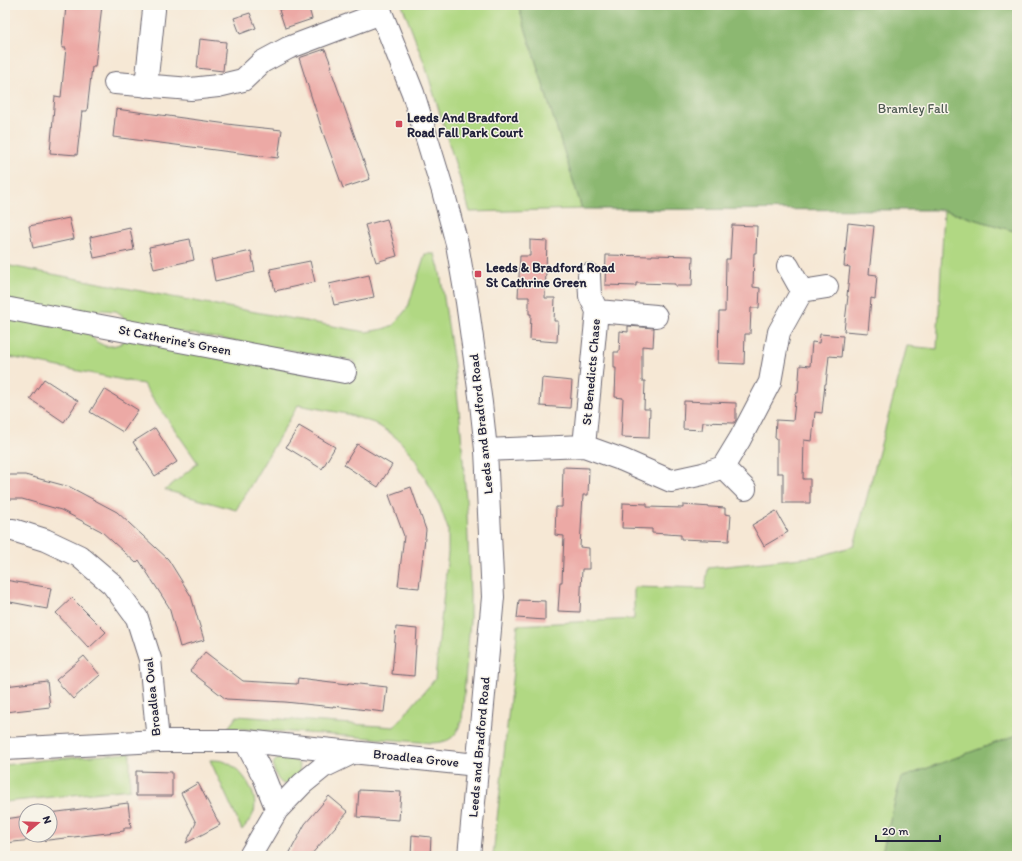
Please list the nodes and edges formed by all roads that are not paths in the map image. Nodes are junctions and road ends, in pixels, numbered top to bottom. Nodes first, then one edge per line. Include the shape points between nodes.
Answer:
1 (153, 5) edge
2 (380, 9) edge
3 (115, 83) dead end
4 (146, 86) junction
5 (788, 266) dead end
6 (589, 275) dead end
7 (827, 287) dead end
8 (802, 291) junction
9 (5, 308) edge
10 (597, 311) junction
11 (656, 316) dead end
12 (345, 372) dead end
13 (584, 446) junction
14 (486, 450) junction
15 (723, 467) junction
16 (745, 489) dead end
17 (5, 530) edge
18 (245, 740) junction
19 (158, 741) junction
20 (5, 749) edge
21 (354, 752) junction
22 (477, 765) junction
23 (276, 810) junction
24 (250, 856) edge
25 (469, 856) edge

1 - 4 street
2 - 4 street via 288,48 262,62 243,80 191,89
2 - 14 street, Leeds and Bradford Road via 413,93 457,244
3 - 4 street
5 - 8 street
6 - 10 street via 590,296
7 - 8 street
8 - 15 street via 779,332 770,382
9 - 12 street, St Catherine's Green
10 - 11 street, St Benedicts Chase
10 - 13 street, St Benedicts Chase
13 - 14 street
13 - 15 street via 671,481
14 - 22 street, Leeds and Bradford Road via 492,597
15 - 16 street
17 - 19 street, Broadlea Oval via 45,540 79,556 112,584 137,618 150,659
18 - 19 street, Broadlea Grove
18 - 21 street, Broadlea Grove
18 - 23 street via 264,777
19 - 20 street, Broadlea Oval
21 - 22 street, Broadlea Grove
21 - 23 street, Broadlea Grove via 323,767
22 - 25 street, Leeds and Bradford Road
23 - 24 street, Broadlea Grove

